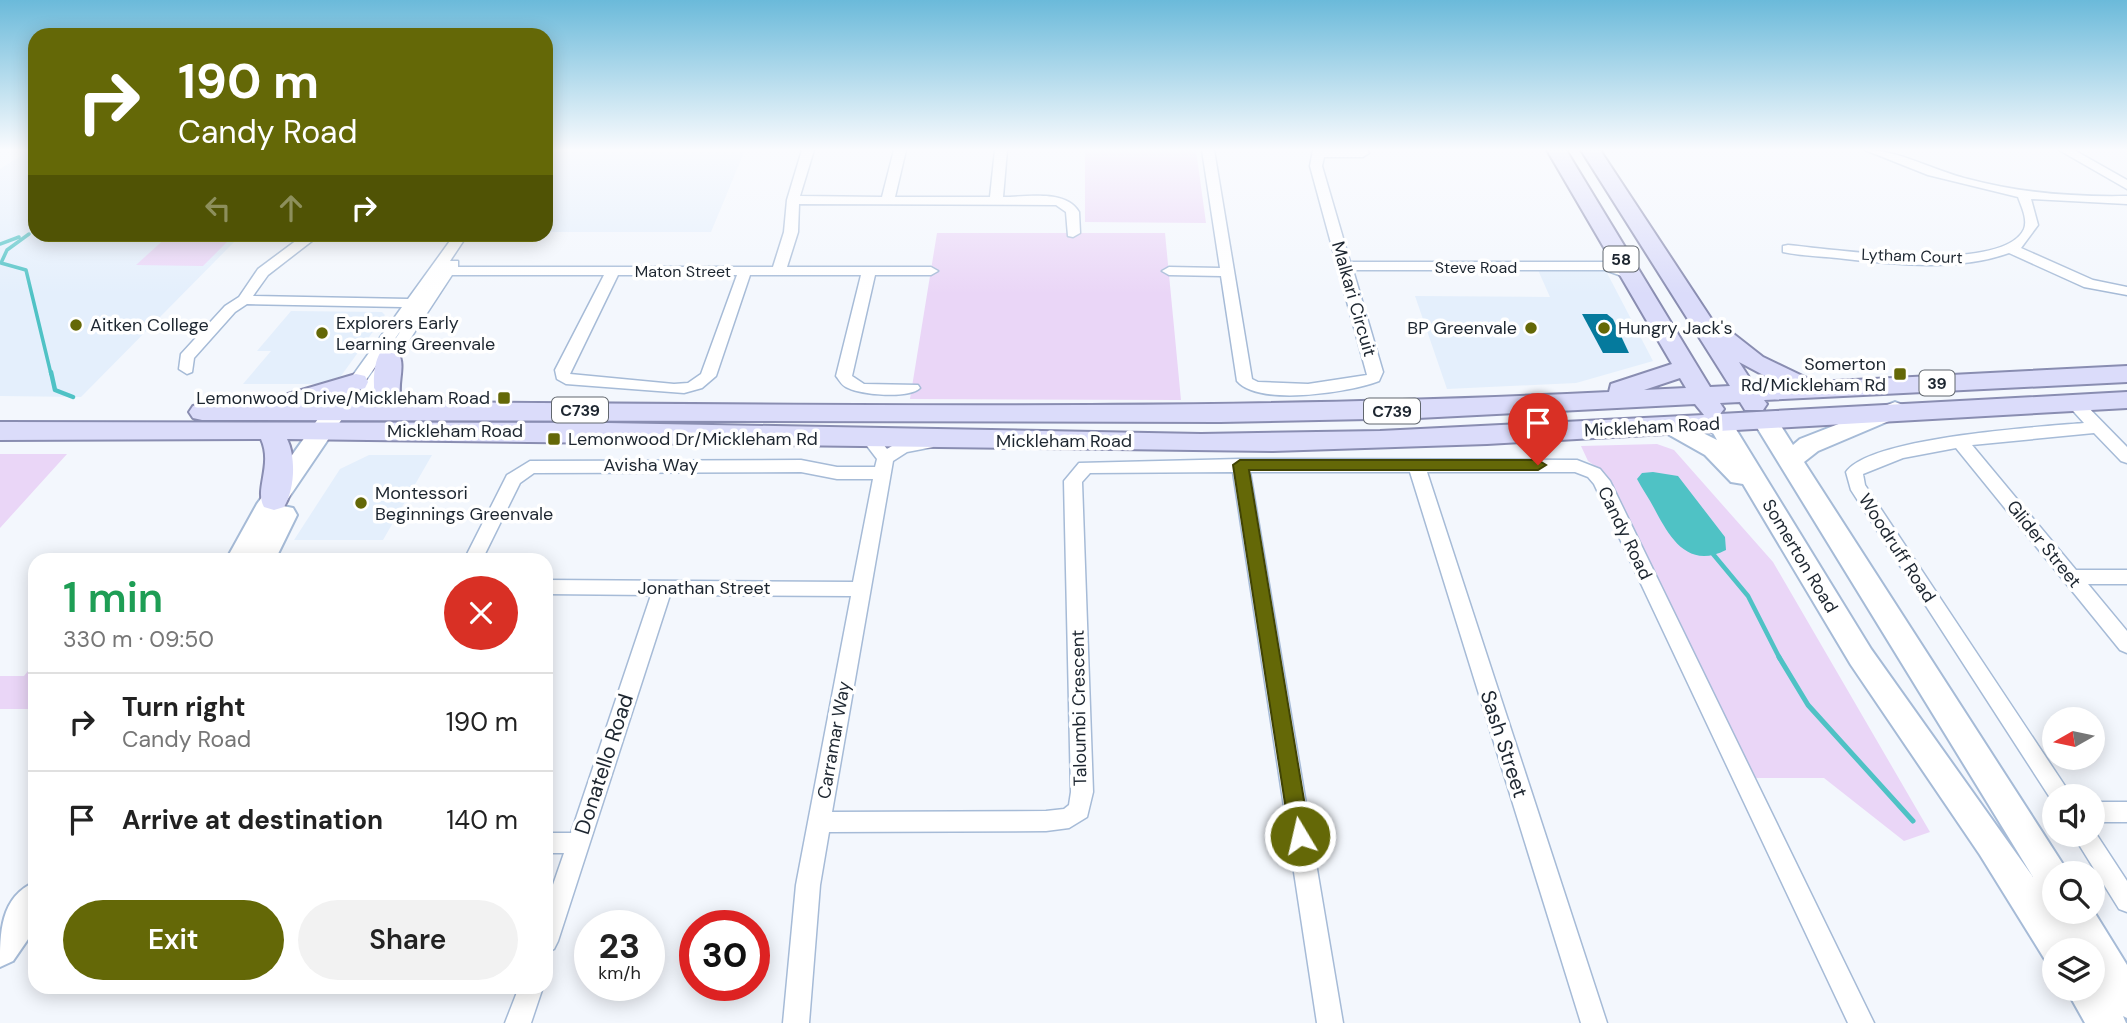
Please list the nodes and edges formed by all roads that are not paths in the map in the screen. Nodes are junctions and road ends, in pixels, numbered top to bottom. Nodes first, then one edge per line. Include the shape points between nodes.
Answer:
1 (996, 198) edge
2 (1215, 198) edge
3 (1325, 198) edge
4 (1582, 198) edge
5 (1621, 198) edge
6 (2024, 198) edge
7 (2054, 198) edge
8 (793, 200) joint
9 (888, 200) joint
10 (2127, 200) edge
11 (996, 201) junction
12 (1073, 233) dead end
13 (304, 242) edge
14 (457, 242) edge
15 (464, 242) edge
16 (2012, 248) junction
17 (1788, 249) dead end
18 (1345, 266) junction
19 (1619, 267) junction
20 (441, 270) junction
21 (613, 271) junction
22 (745, 271) junction
23 (779, 271) junction
24 (869, 271) junction
25 (931, 271) dead end
26 (1169, 271) dead end
27 (1227, 272) junction
28 (2127, 291) edge
29 (245, 299) junction
30 (411, 303) junction
31 (427, 303) junction
32 (1693, 309) junction
33 (389, 358) junction
34 (1686, 368) junction
35 (187, 369) dead end
36 (2127, 374) edge
37 (356, 382) junction
38 (912, 388) dead end
39 (1810, 388) junction
40 (1746, 392) junction
41 (1703, 395) junction
42 (2127, 400) edge
43 (2073, 402) junction
44 (1563, 404) junction
45 (393, 410) junction
46 (1895, 410) junction
47 (0, 413) edge
48 (339, 420) junction
49 (262, 421) junction
50 (1765, 421) junction
51 (1720, 424) junction
52 (1675, 427) junction
53 (2098, 427) junction
54 (0, 431) edge
55 (1961, 443) junction
56 (879, 457) junction
57 (2127, 457) edge
58 (1790, 460) junction
59 (1240, 465) junction
60 (1416, 465) junction
61 (1079, 471) joint
62 (274, 500) junction
63 (1773, 511) junction
64 (244, 553) edge
65 (265, 553) edge
66 (476, 553) edge
67 (2071, 577) junction
68 (2127, 577) edge
69 (553, 587) edge
70 (663, 587) junction
71 (862, 589) junction
72 (2127, 645) edge
73 (2051, 784) edge
74 (2105, 812) edge
75 (2127, 813) edge
76 (819, 822) junction
77 (553, 843) edge
78 (578, 843) junction
79 (2092, 847) edge
80 (2042, 861) edge
81 (2127, 901) edge
82 (28, 909) edge
83 (553, 919) edge
84 (2081, 924) edge
85 (2052, 938) edge
86 (0, 949) edge
87 (528, 994) edge
88 (2127, 999) edge
89 (2093, 1001) edge
90 (518, 1023) edge
91 (796, 1023) edge
92 (1330, 1023) edge
93 (1594, 1023) edge
94 (1861, 1023) edge
95 (2107, 1023) edge

1 - 11 street
2 - 27 street, Malkari Circuit
3 - 18 street, Malkari Circuit
4 - 19 main road, Somerton Road / 58
5 - 32 main road
6 - 16 street via 2031,227
7 - 10 street
8 - 9 street
8 - 23 street via 791,232
9 - 11 street
11 - 12 street via 1069,204 1074,211
13 - 29 street via 269,267
14 - 20 street
15 - 20 street
16 - 17 street, Lytham Court via 1952,260
16 - 28 street via 2094,286
18 - 19 street, Steve Road
18 - 27 street, Malkari Circuit via 1374,378 1267,390 1250,387 1245,381
19 - 34 main road, Somerton Road / 58
20 - 21 street, Maton Street
20 - 30 street
20 - 31 street
21 - 22 street, Maton Street
21 - 22 street via 562,376 674,389 689,389 708,376
22 - 23 street, Maton Street
23 - 24 street, Maton Street
24 - 25 street, Maton Street
24 - 38 street via 844,376 852,386 862,388
26 - 27 street
29 - 30 street
29 - 35 street via 186,357
30 - 31 street
30 - 37 street
31 - 33 street
32 - 39 main road via 1754,362
32 - 40 main road
33 - 45 main road via 386,394
33 - 48 street
34 - 41 main road, Somerton Road / 58
34 - 44 main road
36 - 39 main road, Mickleham Road / 39
37 - 48 street
37 - 49 main road
39 - 40 main road, Mickleham Road / 39
40 - 41 main road, Mickleham Road / C739
40 - 50 main road
41 - 44 main road, Mickleham Road / C739
41 - 51 main road, Somerton Road / 58
42 - 43 main road, Mickleham Road / 39
43 - 46 main road, Mickleham Road / 39
43 - 53 street
44 - 45 main road, Mickleham Road / C739 via 1220,414
45 - 48 main road, Mickleham Road / C739
46 - 50 main road, Mickleham Road / 39
46 - 58 main road via 1808,444
47 - 49 main road, Mickleham Road / C739
48 - 49 main road, Mickleham Road / C739
48 - 56 main road, Mickleham Road / C739
48 - 62 main road
48 - 65 main road
49 - 54 main road, Mickleham Road / C739
49 - 62 main road via 281,453
50 - 51 main road, Mickleham Road / 39
50 - 58 main road
51 - 52 main road, Mickleham Road / C739
51 - 63 main road, Somerton Road / 58
52 - 56 main road, Mickleham Road / C739 via 1273,442 939,440
52 - 63 main road via 1713,449
53 - 55 street, Woodruff Road
53 - 57 street
55 - 67 street, Glider Street
55 - 73 street, Woodruff Road via 1866,463 1854,472 1857,486
56 - 66 street, Avisha Way via 837,473 801,466 530,467 513,480
56 - 71 street, Carramar Way
58 - 80 main road
59 - 60 street, Candy Road
59 - 61 street, Candy Road via 1092,466
59 - 92 street
60 - 93 street, Sash Street
60 - 94 street, Candy Road via 1571,465 1598,476
61 - 76 street, Taloumbi Crescent via 1073,481 1079,810 1069,818 1046,821
62 - 64 main road
63 - 85 main road, Somerton Road / 58 via 1866,665
67 - 68 street
67 - 72 street, Glider Street
69 - 70 street, Jonathan Street
70 - 71 street, Jonathan Street
70 - 78 street, Donatello Road
71 - 76 street, Carramar Way
74 - 75 street
76 - 91 street, Carramar Way via 804,914
77 - 78 street
78 - 83 street, Donatello Road
79 - 81 street
82 - 86 main road
84 - 88 main road
87 - 90 street
89 - 95 main road

